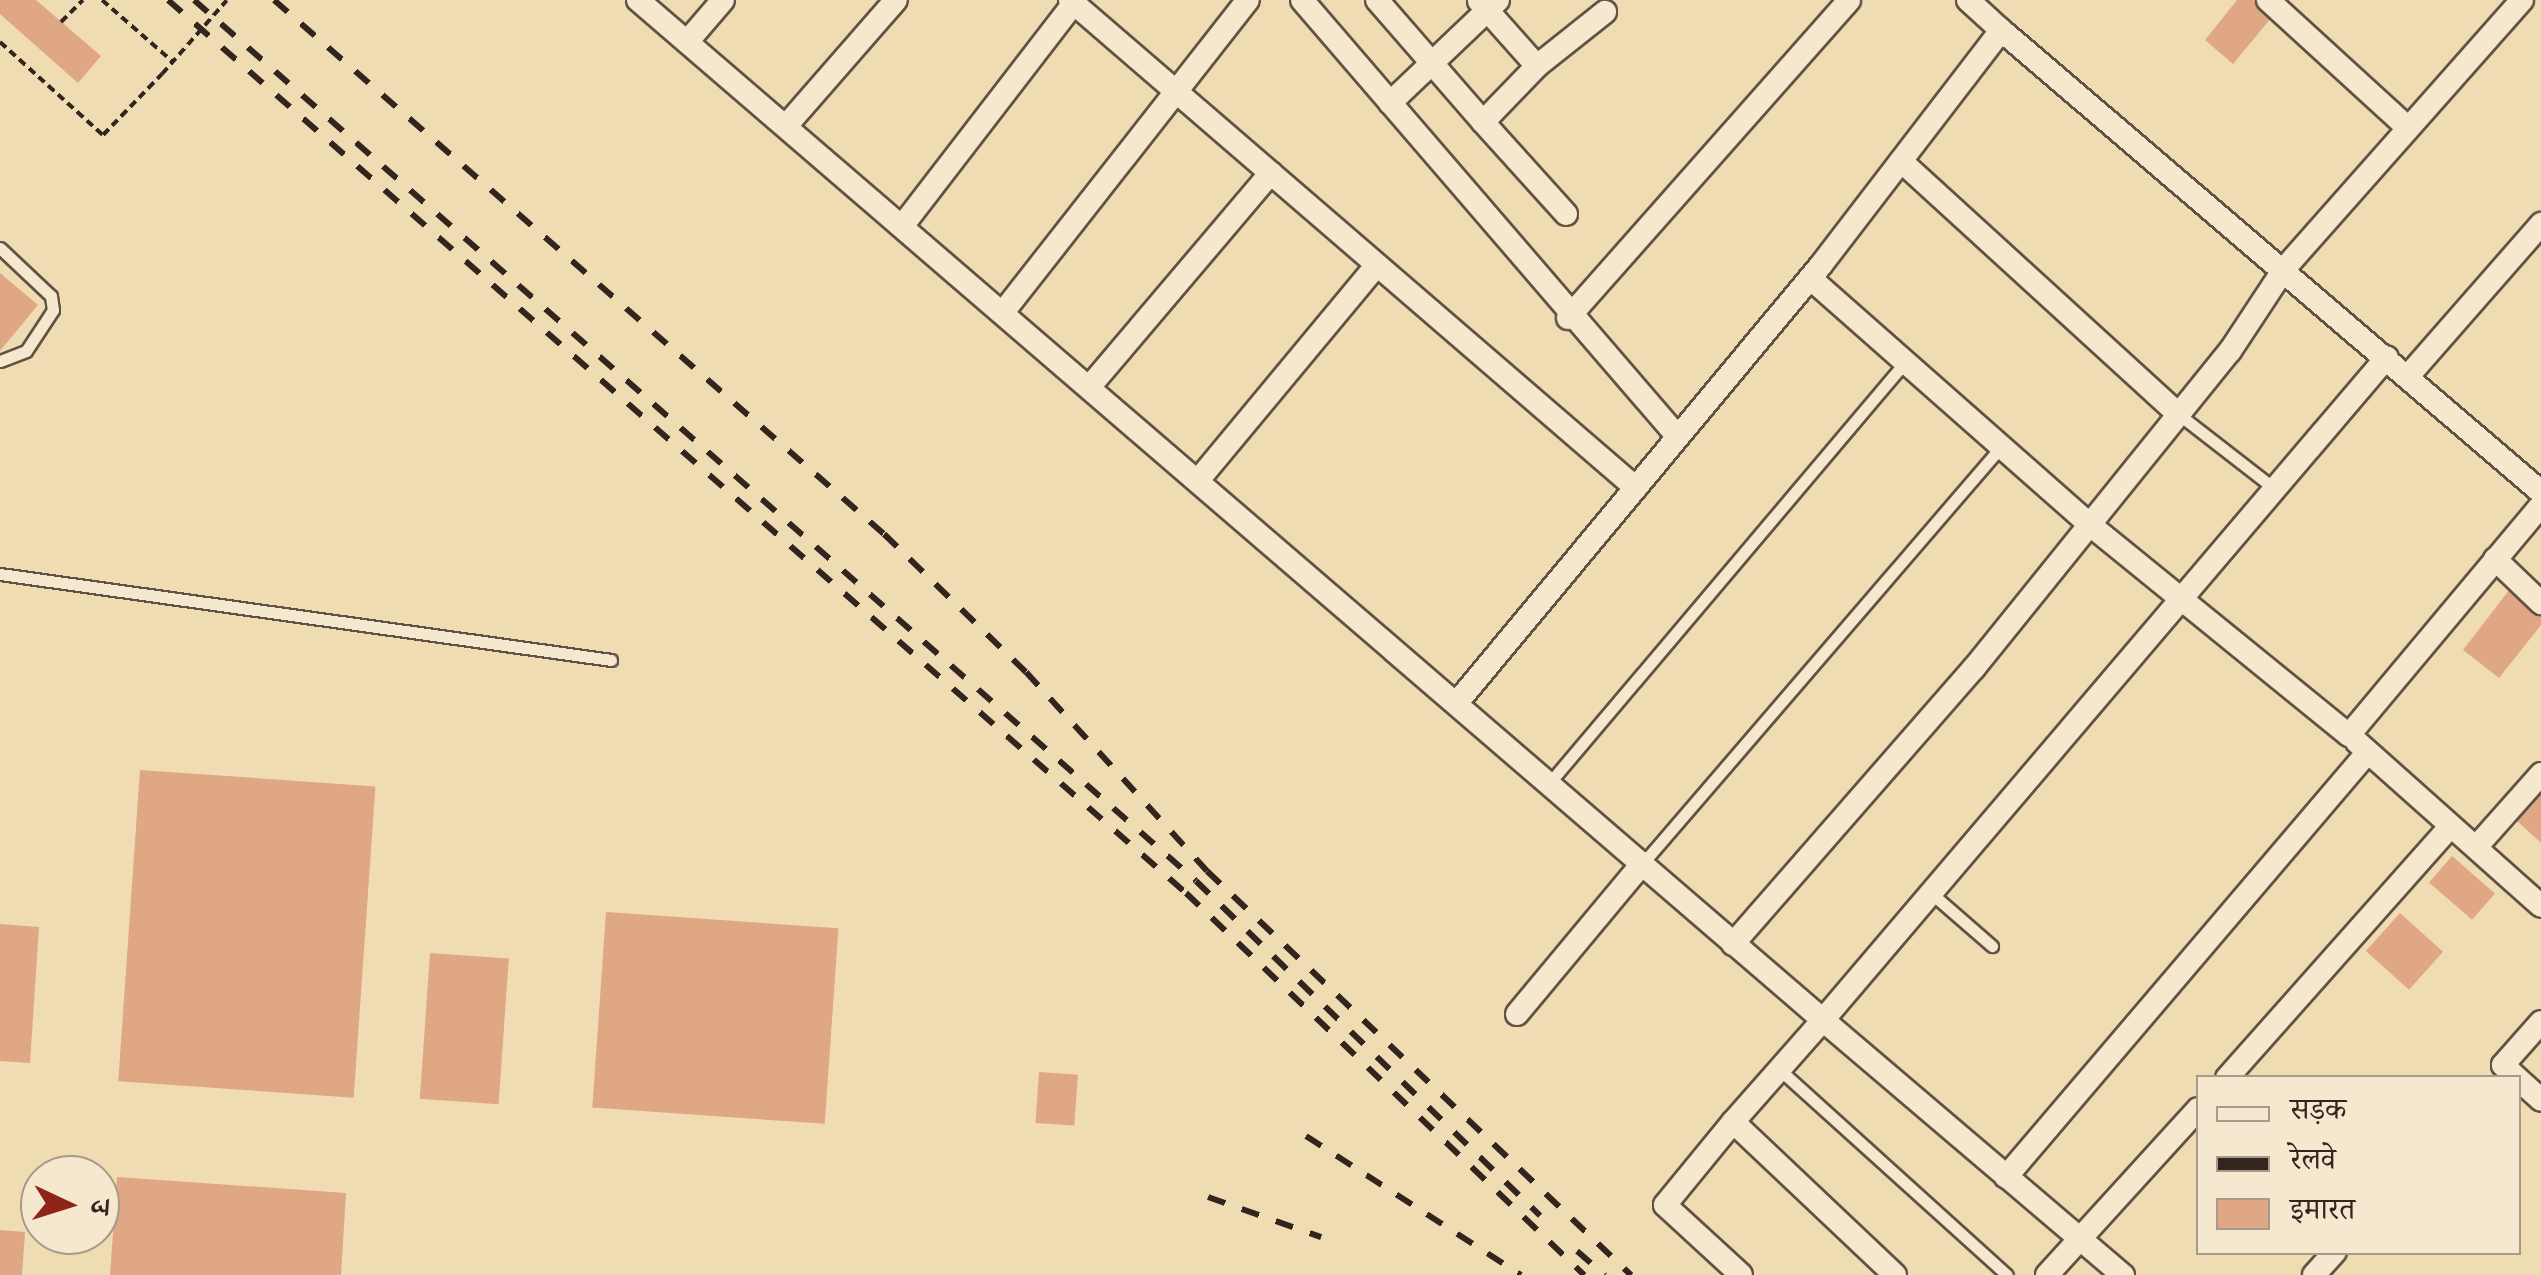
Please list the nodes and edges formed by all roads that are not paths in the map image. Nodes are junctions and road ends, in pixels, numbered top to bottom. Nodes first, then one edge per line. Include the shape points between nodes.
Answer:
1 (638, 0) edge
2 (723, 0) edge
3 (896, 0) edge
4 (1248, 0) edge
5 (1302, 0) edge
6 (1377, 0) edge
7 (1850, 0) edge
8 (1968, 0) edge
9 (2268, 0) edge
10 (2522, 0) edge
11 (1072, 2) edge
12 (1488, 4) edge
13 (1606, 4) edge
14 (2001, 30) junction
15 (687, 42) junction
16 (1429, 63) junction
17 (1536, 66) junction
18 (1177, 92) junction
19 (1390, 103) junction
20 (1483, 122) junction
21 (786, 126) junction
22 (2406, 126) junction
23 (1900, 161) junction
24 (1271, 174) junction
25 (1566, 214) dead end
26 (2541, 224) edge
27 (903, 226) junction
28 (0, 248) edge
29 (1377, 264) junction
30 (2284, 269) junction
31 (1810, 278) junction
32 (1004, 311) junction
33 (1568, 318) junction
34 (2387, 357) junction
35 (0, 361) edge
36 (1906, 361) junction
37 (2409, 376) junction
38 (1090, 385) junction
39 (2177, 413) junction
40 (1678, 437) junction
41 (2000, 448) junction
42 (1200, 478) junction
43 (1636, 488) junction
44 (2274, 489) junction
45 (2541, 492) edge
46 (2541, 506) edge
47 (2089, 524) junction
48 (2495, 559) junction
49 (0, 574) edge
50 (2181, 599) junction
51 (2541, 603) edge
52 (612, 660) dead end
53 (1460, 699) junction
54 (2349, 736) junction
55 (2368, 752) junction
56 (2541, 774) edge
57 (1551, 781) junction
58 (2451, 826) junction
59 (2478, 845) junction
60 (1643, 863) junction
61 (1931, 892) junction
62 (2541, 906) edge
63 (1734, 944) junction
64 (1992, 946) dead end
65 (1517, 1014) dead end
66 (1823, 1020) junction
67 (2541, 1022) edge
68 (1780, 1069) junction
69 (2230, 1075) edge
70 (2508, 1075) edge
71 (2521, 1085) edge
72 (2541, 1100) edge
73 (2196, 1111) edge
74 (1732, 1122) junction
75 (2006, 1178) junction
76 (2082, 1240) junction
77 (2332, 1255) edge
78 (1741, 1275) edge
79 (1895, 1275) edge
80 (2007, 1275) edge
81 (2047, 1275) edge
82 (2123, 1275) edge
83 (2314, 1275) edge

1 - 15 street
2 - 15 street
3 - 21 street
4 - 18 street
5 - 19 street
6 - 16 street
7 - 33 street
8 - 14 street
9 - 22 street
10 - 22 street
11 - 18 street
11 - 27 street
12 - 16 street
12 - 17 street
13 - 17 street
14 - 23 street
14 - 30 street
15 - 21 street
16 - 19 street
16 - 20 street
17 - 20 street
18 - 24 street
18 - 32 street
19 - 33 street
20 - 25 street
21 - 27 street
22 - 30 street
23 - 31 street
23 - 39 street
24 - 29 street
24 - 38 street
26 - 37 street
27 - 32 street
28 - 35 lane via 51,296 53,310 26,351
29 - 42 street
29 - 43 street
30 - 34 street
30 - 39 street
31 - 36 street
31 - 40 street
32 - 38 street
33 - 40 street
34 - 37 street
34 - 44 street
36 - 41 street
36 - 57 lane
37 - 45 street
38 - 42 street
39 - 44 lane
39 - 47 street
40 - 43 street
41 - 47 street
41 - 60 lane
42 - 53 street
43 - 53 street
44 - 50 street
46 - 48 street
47 - 50 street
47 - 63 street
48 - 51 street
48 - 54 street
49 - 52 lane
50 - 54 street
50 - 61 street
53 - 57 street
54 - 55 street
55 - 58 street
55 - 75 street
56 - 59 street
57 - 60 street
58 - 59 street
58 - 69 street
59 - 62 street
60 - 63 street
60 - 65 street
61 - 64 lane
61 - 66 street
63 - 66 street
66 - 68 street
66 - 75 street
67 - 70 street
68 - 74 street
68 - 80 lane
71 - 72 street
73 - 76 street
74 - 78 street via 1664,1205
74 - 79 street
75 - 76 street
76 - 81 street
76 - 82 street
77 - 83 street

